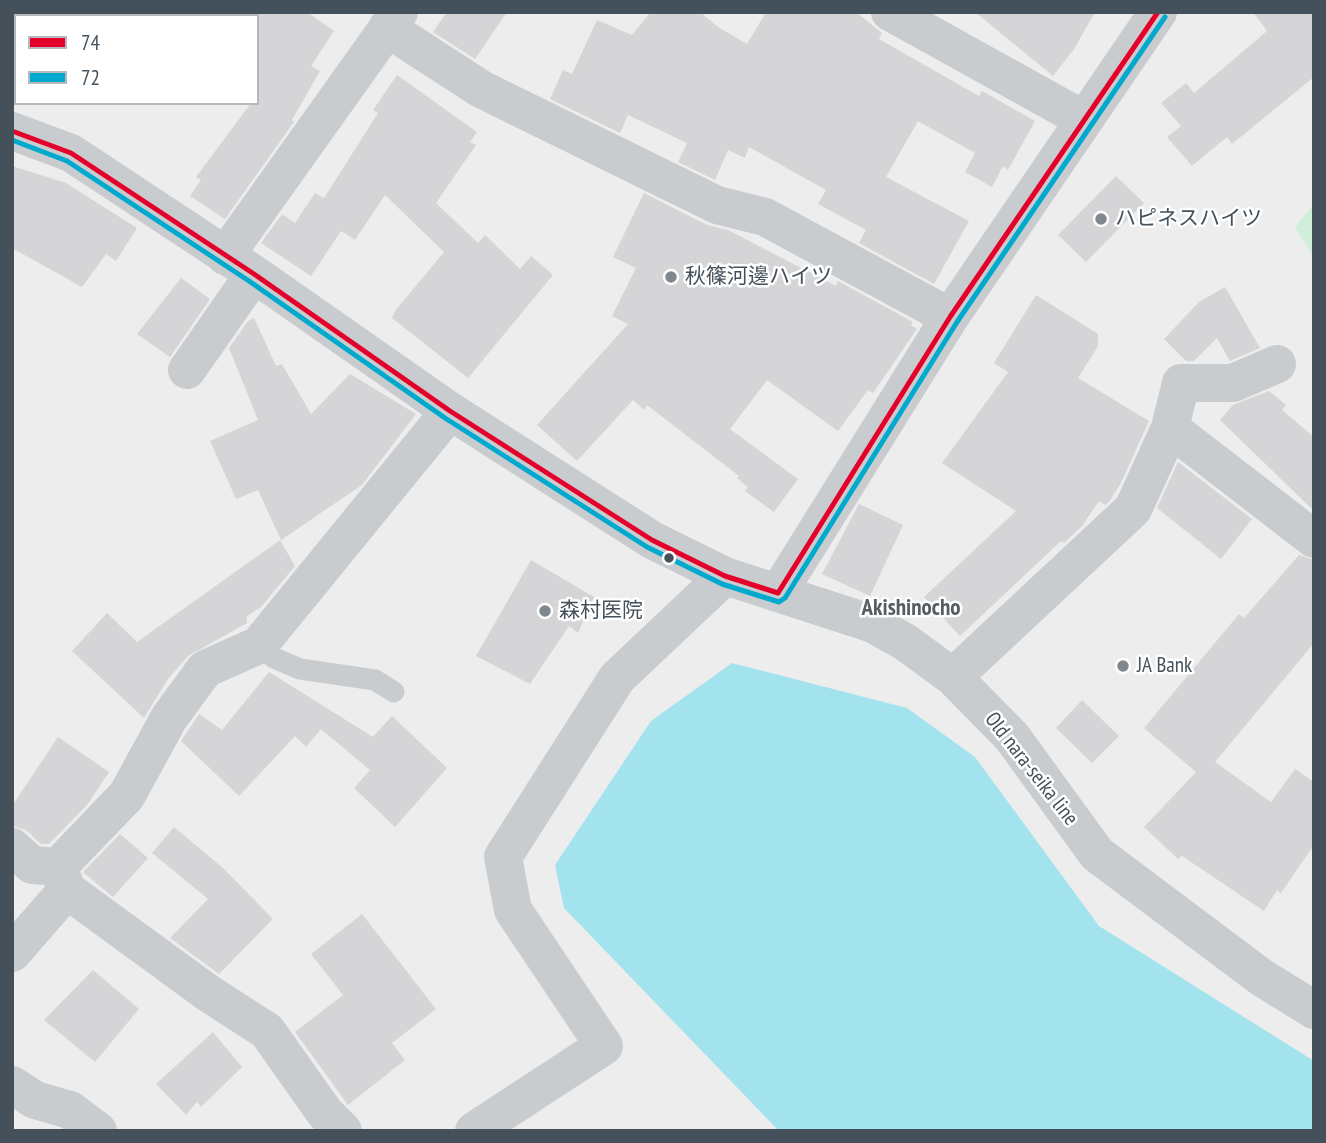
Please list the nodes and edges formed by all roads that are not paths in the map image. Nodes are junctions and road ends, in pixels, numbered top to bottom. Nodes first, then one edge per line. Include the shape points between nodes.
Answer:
1 (890, 12) edge
2 (1158, 12) edge
3 (393, 20) edge
4 (1083, 118) junction
5 (12, 131) edge
6 (239, 265) junction
7 (950, 317) junction
8 (1277, 364) dead end
9 (187, 370) dead end
10 (450, 411) junction
11 (1170, 428) junction
12 (1314, 538) edge
13 (725, 576) junction
14 (778, 593) junction
15 (259, 645) junction
16 (953, 677) junction
17 (394, 692) dead end
18 (12, 847) edge
19 (62, 878) junction
20 (12, 953) edge
21 (1314, 1010) edge
22 (12, 1085) edge
23 (98, 1131) edge
24 (343, 1131) edge
25 (474, 1131) edge

1 - 4 street
2 - 4 street
3 - 6 street
3 - 7 street via 493,96 716,205 765,217
4 - 7 street
5 - 6 street, Old nara-seika line via 71,153
6 - 9 street
6 - 10 street, Old nara-seika line
7 - 14 street
8 - 11 street via 1233,383 1181,383
10 - 13 street, Old nara-seika line via 652,540
10 - 15 street
11 - 12 street
11 - 16 street via 1133,509
13 - 14 street, Old nara-seika line
13 - 25 street via 617,678 503,857 513,910 604,1046
14 - 16 street, Old nara-seika line via 873,624
15 - 17 lane via 274,658 300,669 375,680
15 - 19 street via 205,669 169,718 128,796
16 - 21 street, Old nara-seika line via 1012,737 1097,853 1261,977
18 - 19 street via 32,865
19 - 20 street
19 - 24 street via 208,993 267,1031
22 - 23 street via 35,1100 70,1110

